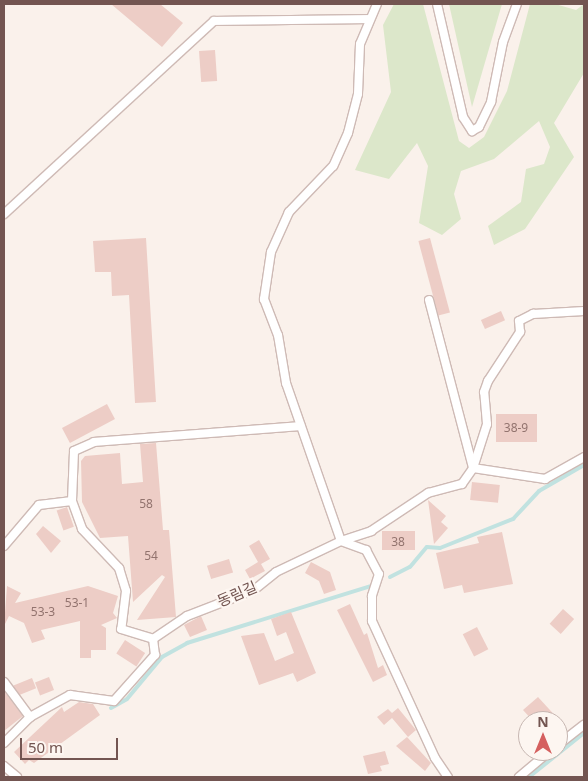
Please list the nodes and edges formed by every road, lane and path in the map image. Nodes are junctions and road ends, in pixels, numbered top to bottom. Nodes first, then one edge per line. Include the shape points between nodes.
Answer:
1 (377, 4) edge
2 (437, 4) edge
3 (517, 4) edge
4 (368, 20) junction
5 (4, 214) edge
6 (429, 300) dead end
7 (584, 311) edge
8 (300, 426) junction
9 (584, 457) edge
10 (473, 468) junction
11 (72, 501) junction
12 (341, 541) junction
13 (4, 546) edge
14 (153, 639) junction
15 (4, 682) edge
16 (30, 718) junction
17 (584, 725) edge
18 (568, 737) edge
19 (4, 743) edge
20 (538, 761) edge
21 (4, 766) edge
22 (16, 777) edge
23 (448, 777) edge
24 (519, 777) edge

1 - 4 lane
2 - 3 lane via 463,117 472,131 478,127 491,102 503,42
4 - 5 lane via 214,21
4 - 8 lane via 360,44 358,94 348,133 333,166 289,212 272,252 264,299 278,335 286,382
6 - 10 lane
7 - 10 lane via 533,314 518,321 520,332 484,392 487,424
8 - 11 lane via 94,442 74,451
8 - 12 lane
9 - 10 lane via 545,479
10 - 12 lane, 동림길 via 462,484 428,493 371,531
11 - 13 lane via 39,505
11 - 14 lane via 82,529 119,568 126,591 121,629
12 - 14 lane, 동림길 via 276,572 254,590 187,616
12 - 23 lane via 366,550 379,574 372,596 372,622 435,758
14 - 16 lane via 155,655 114,701 70,695
15 - 16 lane
16 - 19 lane
17 - 18 lane
20 - 24 lane
21 - 22 lane

